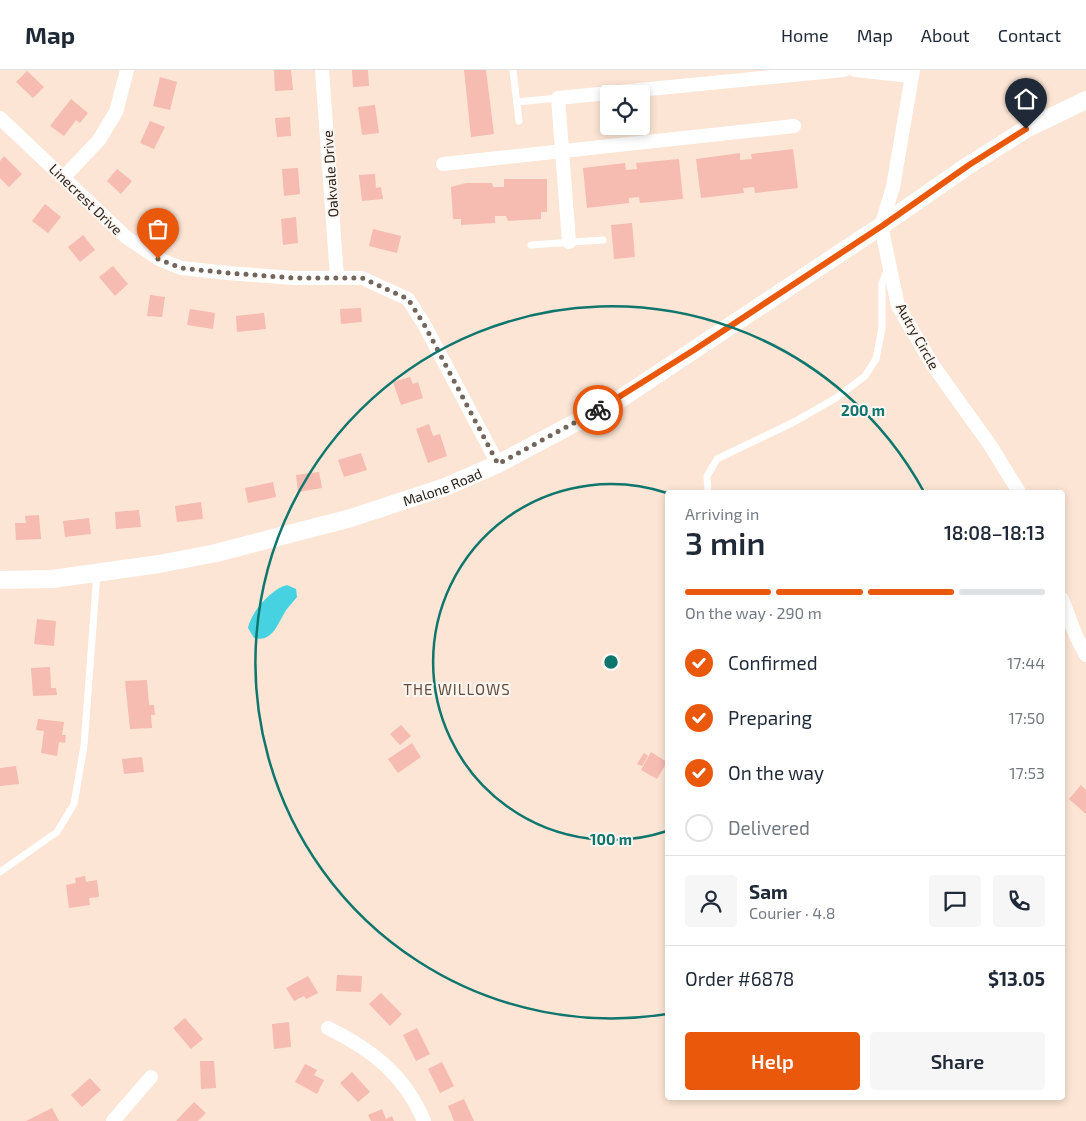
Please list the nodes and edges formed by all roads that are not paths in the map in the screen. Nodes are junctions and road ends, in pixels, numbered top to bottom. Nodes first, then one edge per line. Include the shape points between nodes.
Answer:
1 (127, 70) edge
2 (322, 70) edge
3 (513, 70) edge
4 (844, 70) edge
5 (855, 70) edge
6 (912, 73) edge
7 (558, 98) junction
8 (1086, 100) edge
9 (517, 102) junction
10 (0, 118) edge
11 (519, 121) dead end
12 (794, 126) dead end
13 (562, 151) junction
14 (443, 164) dead end
15 (64, 177) junction
16 (882, 226) junction
17 (603, 240) dead end
18 (569, 242) junction
19 (531, 245) dead end
20 (890, 264) junction
21 (337, 277) junction
22 (498, 464) junction
23 (708, 490) edge
24 (1017, 490) edge
25 (97, 572) junction
26 (0, 580) edge
27 (1065, 607) edge
28 (1086, 655) edge
29 (0, 872) edge
30 (328, 1028) dead end
31 (152, 1077) dead end
32 (112, 1121) edge
33 (424, 1121) edge

1 - 15 street via 116,112 99,140
2 - 21 street, Oakvale Drive
3 - 9 lane
4 - 7 street
5 - 6 street
6 - 16 street, Autry Circle via 893,187
7 - 9 lane
7 - 13 street
8 - 16 street, Malone Road via 1026,129
9 - 11 lane
10 - 15 street, Linecrest Drive
12 - 13 street
13 - 14 street
13 - 18 street
15 - 21 street, Linecrest Drive via 126,237 158,259 181,268 294,278
16 - 20 street, Autry Circle
16 - 22 street, Malone Road via 620,398
17 - 18 lane
18 - 19 lane
20 - 23 lane via 882,283 882,328 876,360 865,376 836,398 794,422 717,459 707,476
20 - 24 street, Autry Circle via 898,306 913,334 990,445
21 - 22 street, Linecrest Drive via 362,278 408,299
22 - 25 street, Malone Road via 445,487 351,518 216,553
25 - 26 street, Malone Road via 52,579
25 - 29 lane via 84,746 74,804 57,832
27 - 28 street
30 - 33 street via 357,1042 385,1065 402,1082
31 - 32 street

